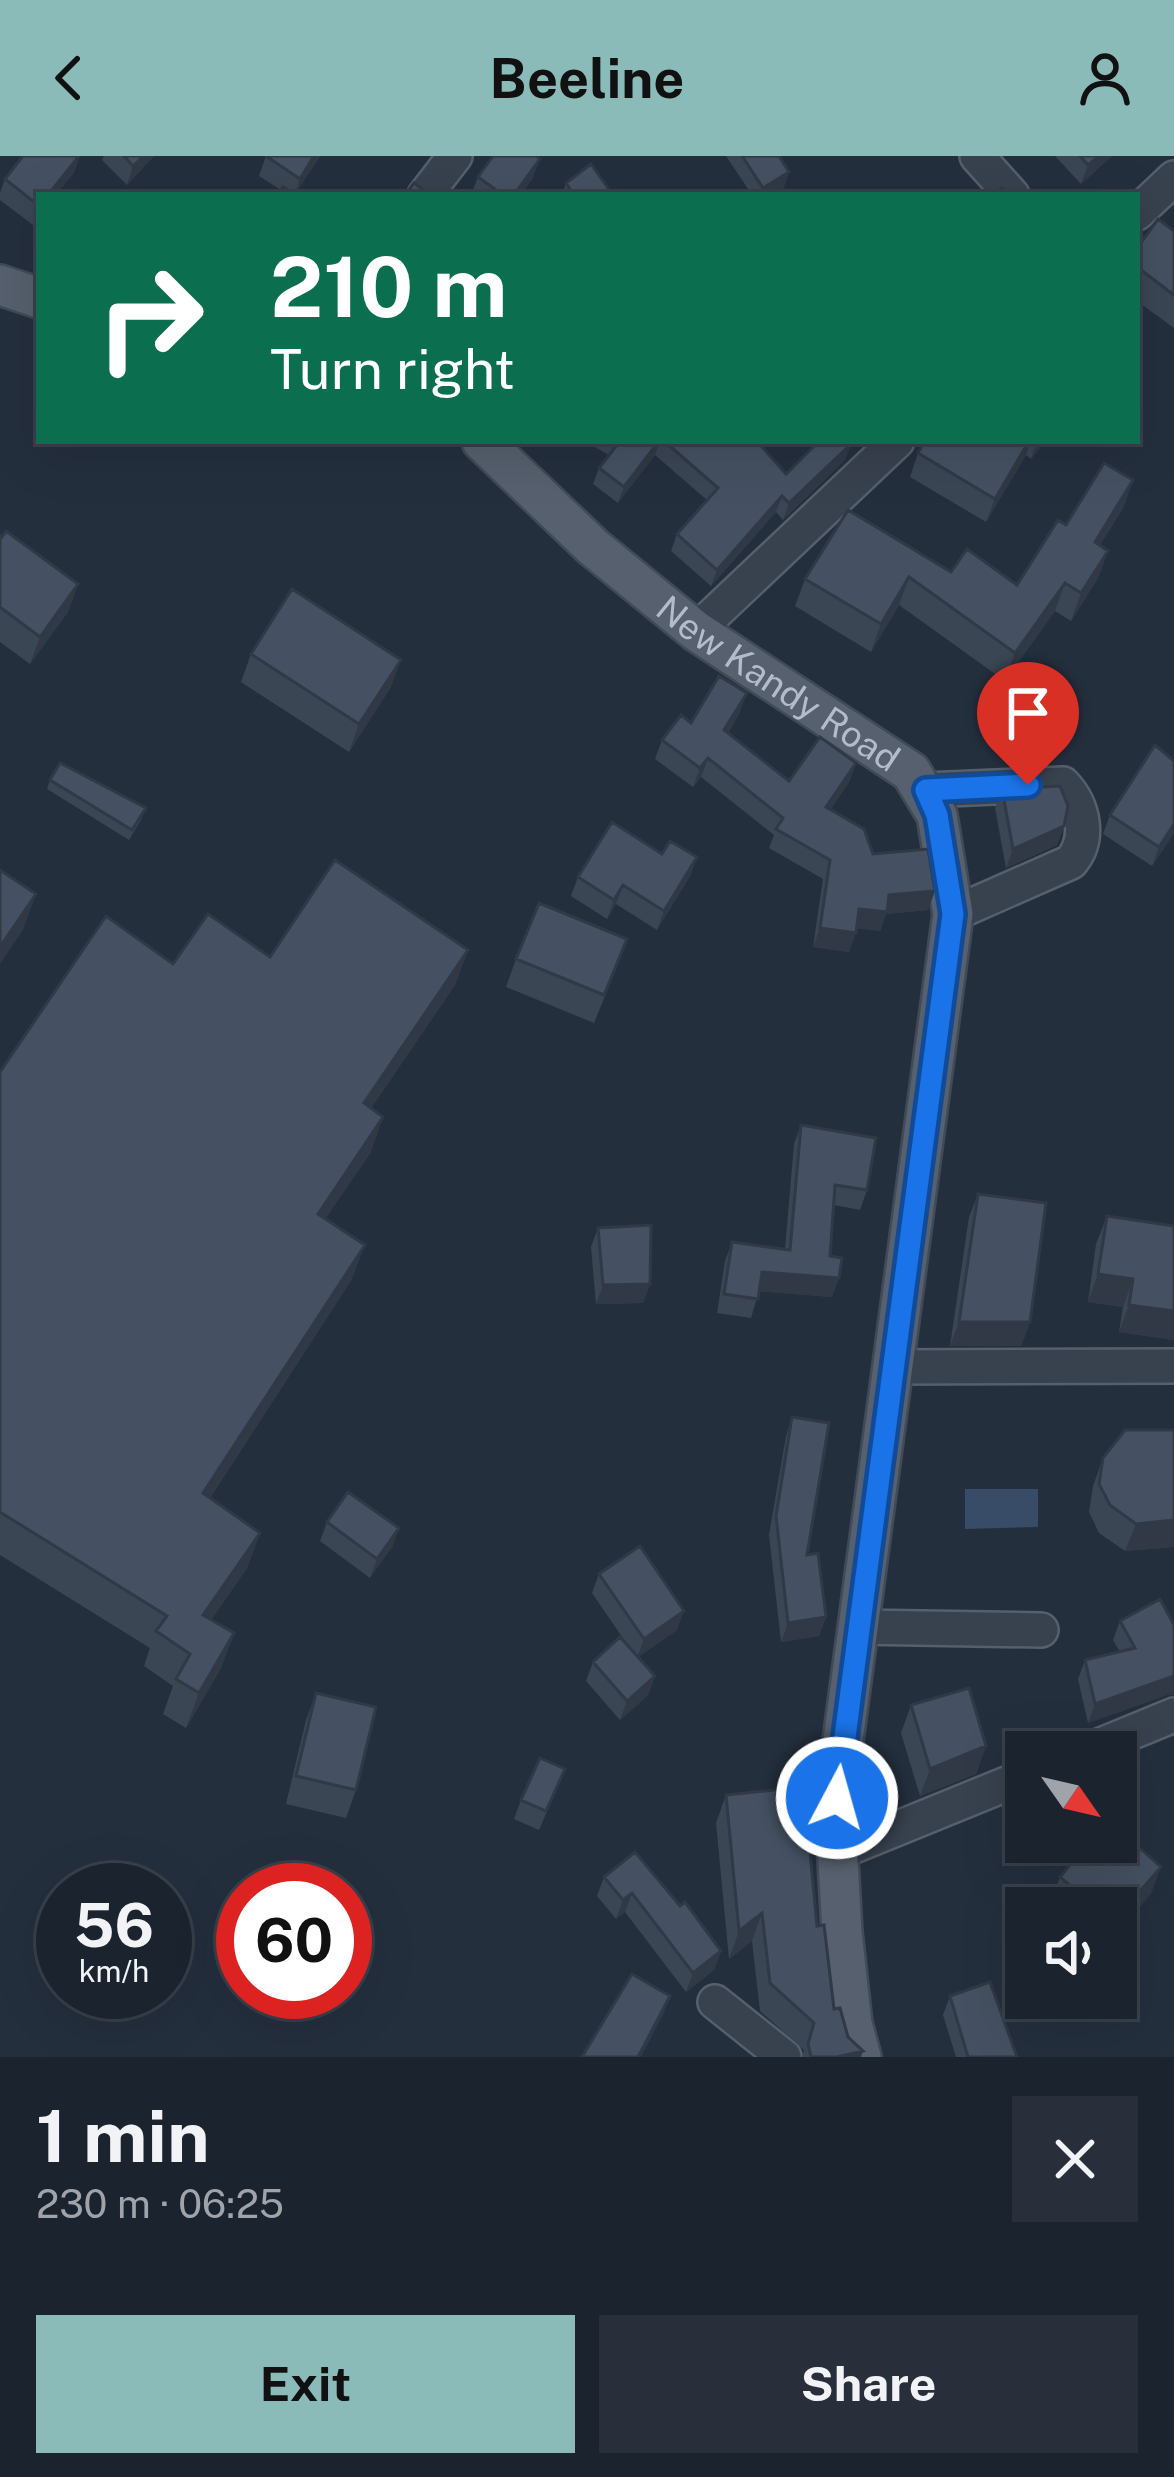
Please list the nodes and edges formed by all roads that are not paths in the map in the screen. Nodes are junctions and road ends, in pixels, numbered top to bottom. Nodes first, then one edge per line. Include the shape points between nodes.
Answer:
1 (455, 156) edge
2 (977, 156) edge
3 (1174, 178) edge
4 (427, 192) edge
5 (1009, 192) edge
6 (1140, 210) edge
7 (0, 285) edge
8 (36, 297) edge
9 (485, 444) edge
10 (894, 444) edge
11 (696, 632) junction
12 (926, 790) junction
13 (953, 914) junction
14 (1174, 1366) edge
15 (892, 1367) junction
16 (858, 1628) junction
17 (1041, 1630) dead end
18 (1174, 1715) edge
19 (1135, 1731) edge
20 (1005, 1784) edge
21 (837, 1852) junction
22 (715, 2002) dead end
23 (784, 2057) edge
24 (861, 2057) edge

1 - 4 street
2 - 5 street
3 - 6 street
7 - 8 main road
9 - 11 main road, New Kandy Road
10 - 11 street
11 - 12 main road, New Kandy Road via 861,735
12 - 13 main road, New Kandy Road
12 - 13 street via 1000,794 1063,784 1076,798 1083,829 1072,862 1016,878
13 - 15 main road, New Kandy Road
14 - 15 street
15 - 16 main road, New Kandy Road
16 - 17 street
16 - 21 main road, New Kandy Road
18 - 19 street
20 - 21 street
21 - 24 main road, New Kandy Road
22 - 23 street

